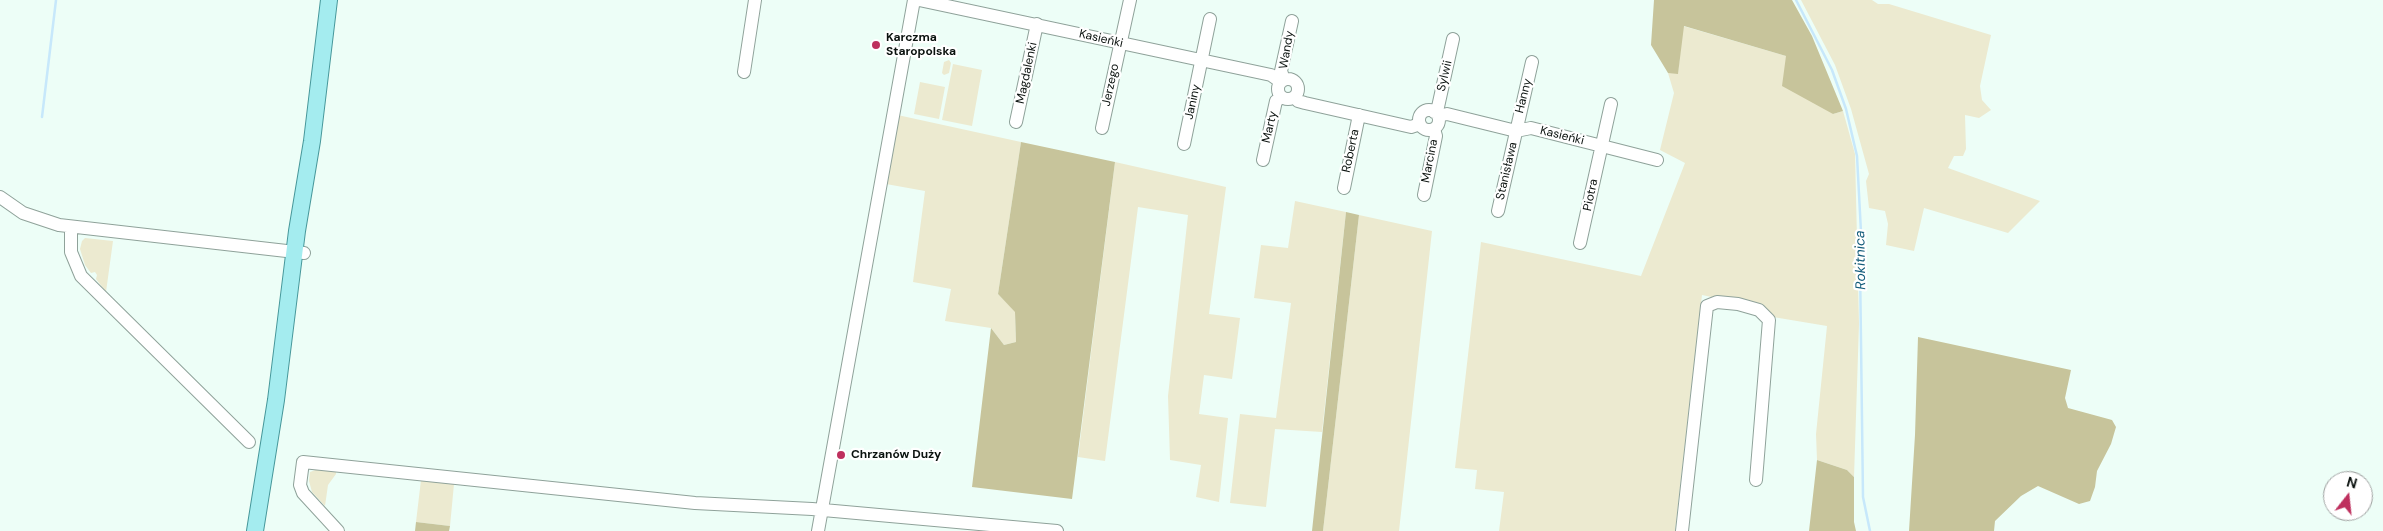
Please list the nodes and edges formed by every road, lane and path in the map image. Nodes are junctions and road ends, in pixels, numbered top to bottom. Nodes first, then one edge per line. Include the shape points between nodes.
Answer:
1 (329, 0) edge
2 (755, 0) edge
3 (914, 0) edge
4 (919, 0) edge
5 (1130, 0) edge
6 (1210, 19) dead end
7 (1292, 21) dead end
8 (1038, 24) junction
9 (1453, 39) dead end
10 (1120, 43) junction
11 (1202, 60) junction
12 (1532, 62) dead end
13 (744, 72) dead end
14 (1283, 81) junction
15 (1288, 97) junction
16 (1611, 104) dead end
17 (1436, 114) junction
18 (1359, 115) junction
19 (1016, 122) dead end
20 (1420, 124) junction
21 (1102, 128) dead end
22 (1434, 129) junction
23 (1516, 131) junction
24 (1184, 144) dead end
25 (1601, 146) junction
26 (1263, 160) dead end
27 (1656, 160) dead end
28 (1344, 188) dead end
29 (1424, 194) dead end
30 (0, 197) edge
31 (1498, 211) dead end
32 (71, 227) junction
33 (1580, 244) dead end
34 (299, 253) junction
35 (249, 442) dead end
36 (1756, 480) dead end
37 (822, 510) junction
38 (254, 531) edge
39 (264, 531) edge
40 (338, 531) edge
41 (818, 531) edge
42 (1058, 531) edge
43 (1682, 531) edge

1 - 34 main road via 304,184
2 - 13 street
3 - 37 street
4 - 8 street, Kasieńki
5 - 10 street, Jerzego
6 - 11 street, Janiny
7 - 14 street, Wandy via 1281,71
8 - 10 street, Kasieńki
8 - 19 street, Magdalenki
9 - 17 street, Sylwii
10 - 11 street, Kasieńki
10 - 21 street, Jerzego
11 - 14 street, Kasieńki via 1271,75
11 - 24 street, Janiny
12 - 23 street, Hanny
14 - 15 street via 1296,83 1298,90
15 - 18 street
15 - 26 street, Marty via 1276,101
16 - 25 street, Piotra
17 - 20 street via 1422,113
17 - 22 street via 1438,124
17 - 23 street, Kasieńki
18 - 20 street via 1411,126
18 - 28 street, Roberta
20 - 22 street via 1427,130
22 - 29 street, Marcina via 1436,136
23 - 25 street, Kasieńki via 1531,128
23 - 31 street, Stanisława
25 - 27 street, Kasieńki
25 - 33 street, Piotra
30 - 32 street via 34,218
32 - 34 street
32 - 35 street via 71,252 81,276
34 - 38 main road
34 - 39 main road via 289,377
36 - 43 street via 1769,320 1759,310 1717,302 1707,306
37 - 40 street via 695,503 303,462 300,485 303,493
37 - 41 street
37 - 42 street

